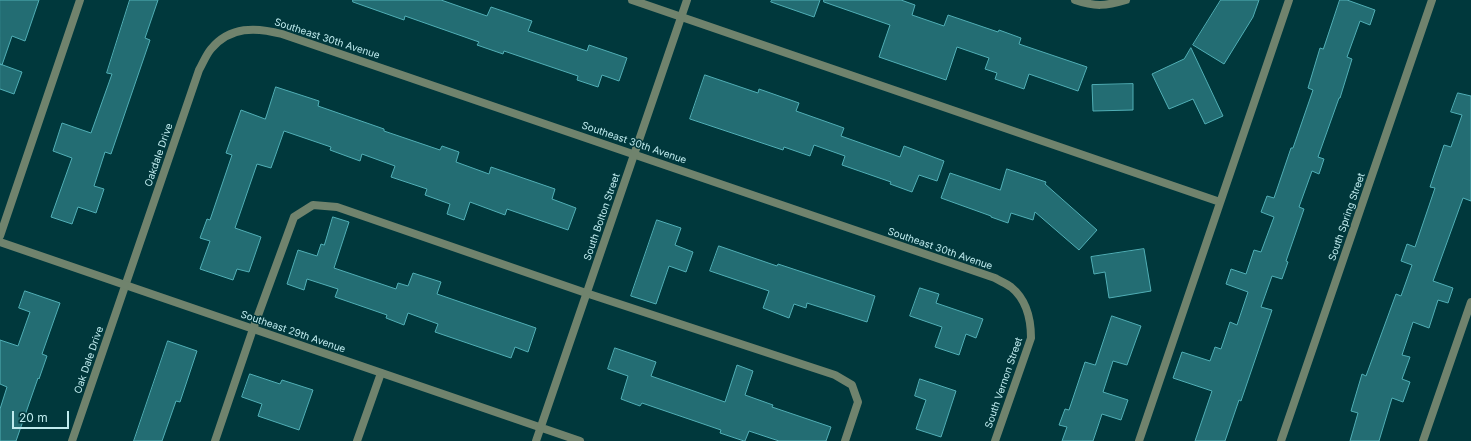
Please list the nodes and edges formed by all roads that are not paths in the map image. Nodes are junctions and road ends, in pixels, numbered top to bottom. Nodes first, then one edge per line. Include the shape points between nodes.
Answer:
1 (80, 0) edge
2 (632, 0) edge
3 (687, 0) edge
4 (1075, 0) edge
5 (1126, 0) edge
6 (1289, 0) edge
7 (1432, 0) edge
8 (682, 17) junction
9 (223, 37) joint
10 (634, 154) junction
11 (1220, 202) junction
12 (0, 236) edge
13 (0, 242) edge
14 (125, 285) junction
15 (586, 293) junction
16 (1471, 302) edge
17 (1027, 308) joint
18 (253, 329) junction
19 (380, 373) junction
20 (540, 427) junction
21 (72, 441) edge
22 (215, 441) edge
23 (357, 441) edge
24 (536, 441) edge
25 (580, 441) edge
26 (845, 441) edge
27 (995, 441) edge
28 (1139, 441) edge
29 (1281, 441) edge
30 (1423, 441) edge

1 - 12 street
2 - 8 street
3 - 8 street, South Bolton Street
4 - 5 street via 1086,4 1110,5
6 - 11 street
7 - 29 street, South Spring Street
8 - 10 street, South Bolton Street
8 - 11 street
9 - 10 street, Southeast 30th Avenue via 249,30 267,30 282,34
9 - 14 street, Oakdale Drive via 211,49 199,70
10 - 15 street, South Bolton Street
10 - 17 street, Southeast 30th Avenue via 995,278 1011,287
11 - 28 street
13 - 14 street, Southeast 29th Avenue
14 - 18 street, Southeast 29th Avenue
14 - 21 street, Oak Dale Drive
15 - 18 street via 337,207 314,205 294,217
15 - 20 street, South Bolton Street
15 - 26 street via 835,375 852,385 858,402
16 - 30 street
17 - 27 street, South Vernon Street via 1031,338
18 - 19 street, Southeast 29th Avenue
18 - 22 street
19 - 20 street, Southeast 29th Avenue
19 - 23 street
20 - 24 street, South Bolton Street
20 - 25 street, Southeast 29th Avenue

